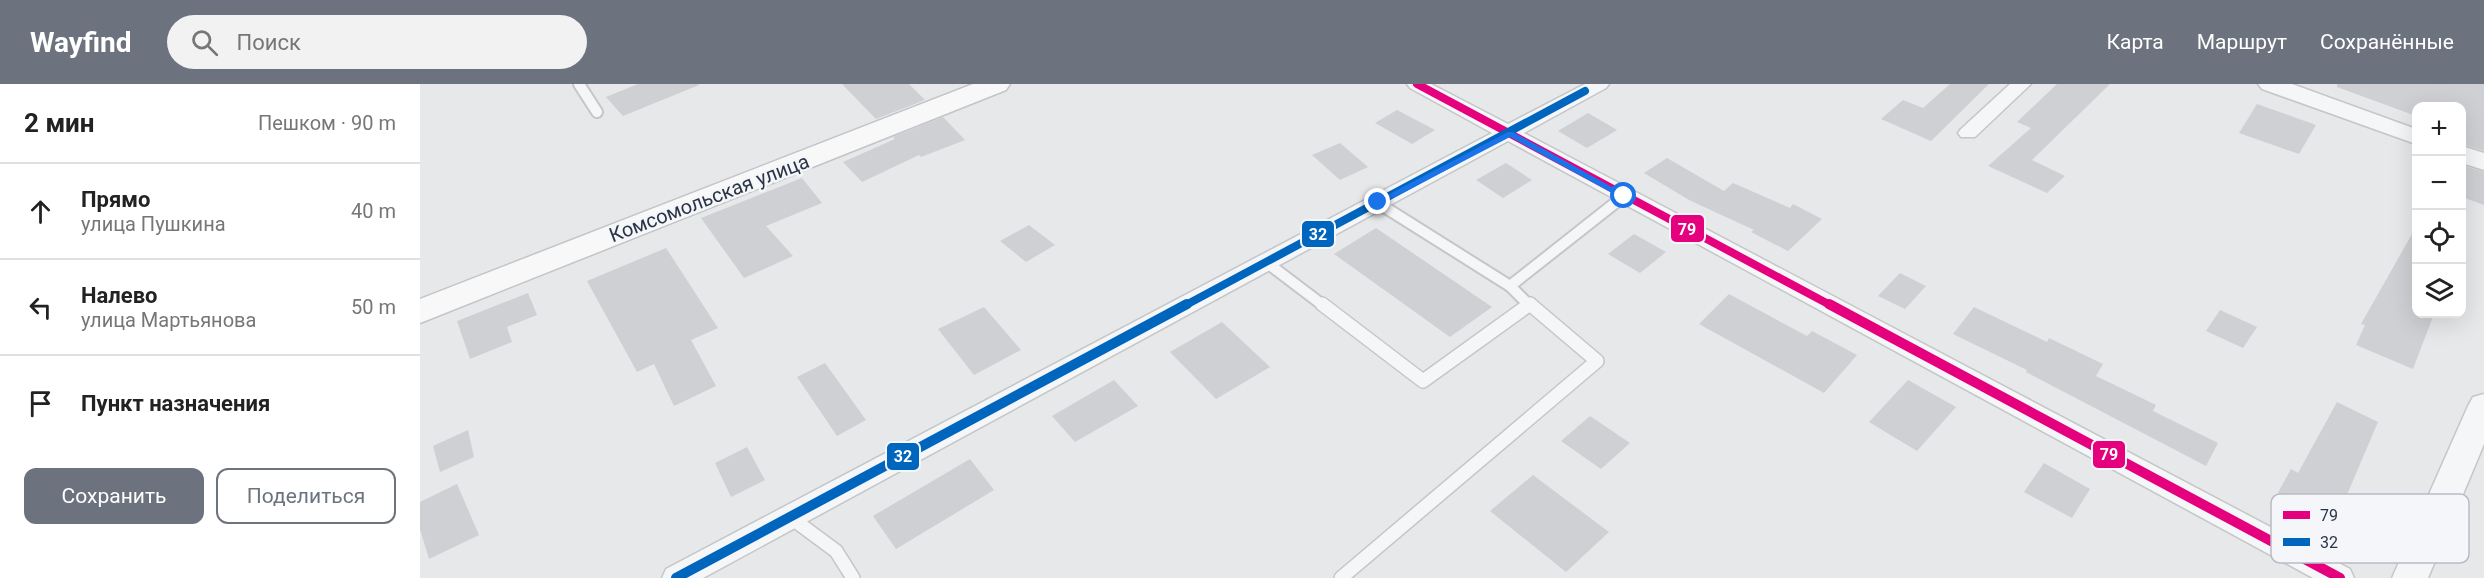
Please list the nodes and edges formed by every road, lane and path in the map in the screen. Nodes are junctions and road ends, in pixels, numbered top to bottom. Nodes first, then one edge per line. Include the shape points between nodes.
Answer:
1 (579, 84) edge
2 (997, 84) edge
3 (1417, 84) edge
4 (1599, 84) edge
5 (2021, 84) edge
6 (2270, 84) edge
7 (597, 112) dead end
8 (1510, 133) junction
9 (1968, 133) dead end
10 (2412, 136) edge
11 (2466, 155) edge
12 (2484, 162) edge
13 (1624, 196) junction
14 (1378, 202) junction
15 (1266, 262) junction
16 (1510, 286) junction
17 (1531, 305) junction
18 (420, 312) edge
19 (2484, 406) edge
20 (2446, 494) edge
21 (790, 517) junction
22 (2271, 541) edge
23 (2312, 563) edge
24 (2416, 563) edge
25 (676, 578) edge
26 (853, 578) edge
27 (1341, 578) edge
28 (2340, 578) edge
29 (2410, 578) edge

1 - 7 lane
2 - 18 main road, Комсомольская улица
3 - 8 street
4 - 8 street
5 - 9 street
6 - 10 street
8 - 13 street
8 - 14 street
11 - 12 street
13 - 16 lane
13 - 22 street
14 - 15 street
14 - 16 lane
15 - 17 lane via 1423,381
15 - 21 street
16 - 17 lane
17 - 27 lane via 1597,361
19 - 20 street
21 - 25 street
21 - 26 lane via 836,551
23 - 28 street
24 - 29 street

